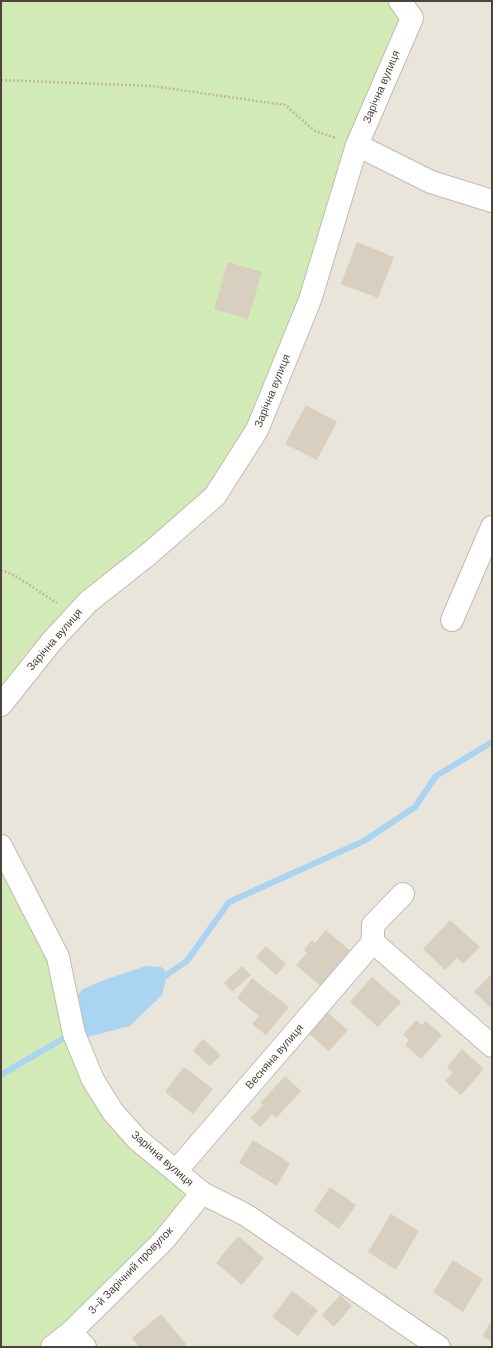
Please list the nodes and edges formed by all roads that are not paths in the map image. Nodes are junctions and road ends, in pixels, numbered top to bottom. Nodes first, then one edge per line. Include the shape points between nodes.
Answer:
1 (411, 7) edge
2 (357, 145) junction
3 (492, 201) edge
4 (492, 527) edge
5 (452, 620) dead end
6 (1, 705) edge
7 (1, 846) edge
8 (403, 894) dead end
9 (372, 942) junction
10 (492, 1046) edge
11 (176, 1171) junction
12 (202, 1193) junction
13 (78, 1340) edge
14 (52, 1347) edge
15 (439, 1347) edge

1 - 2 street, Зарічна вулиця
2 - 3 street via 431,182
2 - 6 street, Зарічна вулиця via 310,300 257,430 215,496 150,554 88,602 52,641
4 - 5 street
7 - 11 street, Зарічна вулиця via 58,957 74,1034 93,1080 113,1112 137,1139
8 - 9 street via 373,925
9 - 10 street
9 - 11 street, Весняна вулиця
11 - 12 street, Зарічна вулиця
12 - 13 street, 3-й Зарічний провулок
12 - 15 street, Зарічна вулиця via 246,1215
13 - 14 street, 3-й Зарічний провулок

